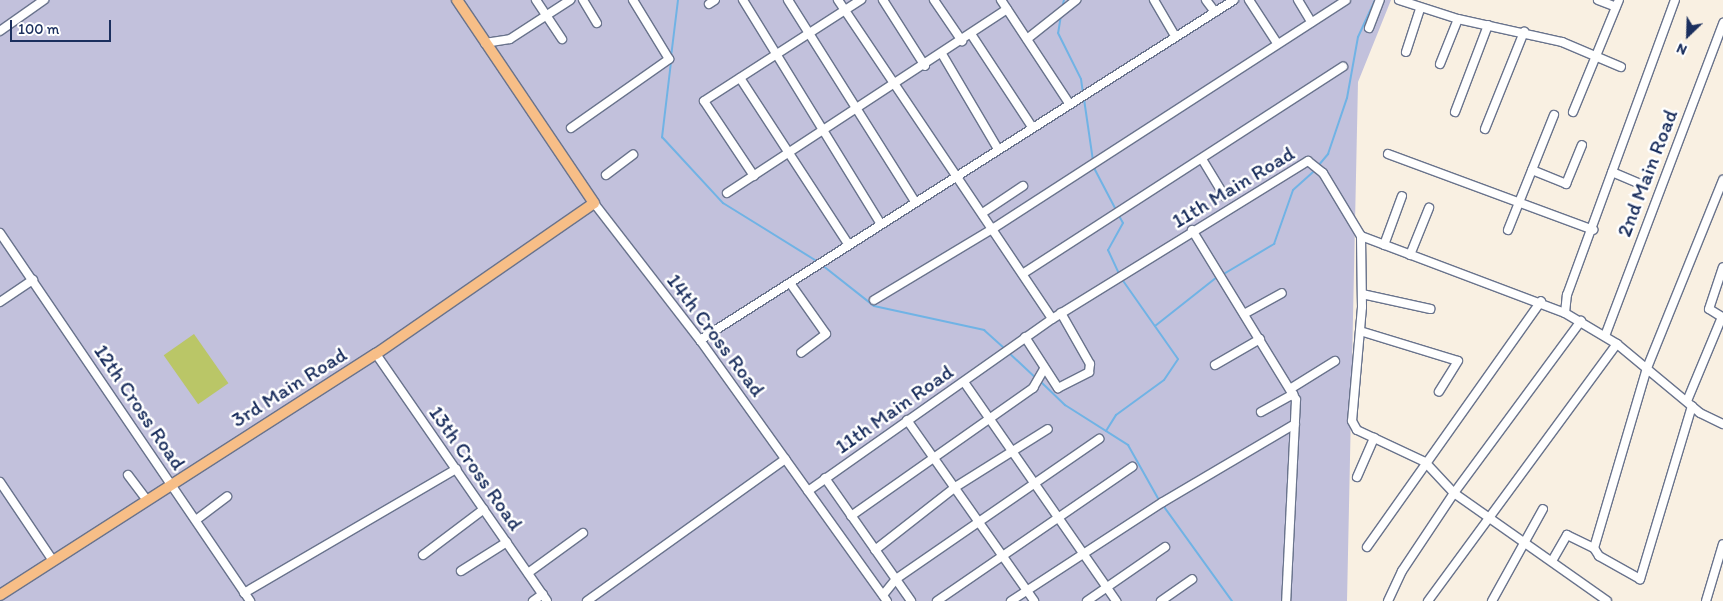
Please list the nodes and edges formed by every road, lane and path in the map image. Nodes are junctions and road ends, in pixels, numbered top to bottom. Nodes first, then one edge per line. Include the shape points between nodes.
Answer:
1 (44, 0) edge
2 (457, 0) edge
3 (536, 0) edge
4 (570, 0) edge
5 (583, 0) edge
6 (633, 0) edge
7 (743, 0) edge
8 (788, 0) edge
9 (838, 0) edge
10 (861, 0) edge
11 (884, 0) edge
12 (934, 0) edge
13 (1001, 0) edge
14 (1154, 0) edge
15 (1206, 0) edge
16 (1234, 0) edge
17 (1249, 0) edge
18 (1298, 0) edge
19 (1346, 0) edge
20 (1380, 0) edge
21 (1398, 0) edge
22 (1598, 0) edge
23 (1675, 0) edge
24 (1074, 1) edge
25 (1618, 3) edge
26 (1007, 9) junction
27 (845, 10) junction
28 (1420, 10) junction
29 (1215, 12) junction
30 (547, 15) junction
31 (1458, 19) junction
32 (1311, 22) junction
33 (597, 23) dead end
34 (1723, 23) edge
35 (1488, 25) junction
36 (1369, 28) dead end
37 (0, 31) edge
38 (1524, 32) junction
39 (809, 33) junction
40 (971, 34) junction
41 (1175, 36) junction
42 (562, 39) dead end
43 (1027, 39) junction
44 (962, 40) junction
45 (485, 43) junction
46 (1277, 43) junction
47 (1406, 52) dead end
48 (777, 54) junction
49 (942, 54) junction
50 (1594, 54) junction
51 (1440, 64) dead end
52 (925, 66) junction
53 (1343, 67) dead end
54 (1621, 67) dead end
55 (740, 78) junction
56 (897, 85) junction
57 (1069, 104) junction
58 (858, 111) junction
59 (1455, 112) dead end
60 (1573, 112) dead end
61 (1554, 115) dead end
62 (1032, 127) junction
63 (571, 128) dead end
64 (1486, 129) dead end
65 (827, 131) junction
66 (1582, 145) dead end
67 (998, 149) junction
68 (1388, 154) dead end
69 (633, 155) dead end
70 (790, 155) junction
71 (1202, 159) junction
72 (1532, 170) junction
73 (1612, 172) junction
74 (958, 174) junction
75 (606, 175) dead end
76 (754, 176) junction
77 (1723, 180) edge
78 (1643, 185) dead end
79 (1023, 186) dead end
80 (726, 193) dead end
81 (1402, 196) dead end
82 (1225, 197) dead end
83 (915, 202) junction
84 (1519, 202) junction
85 (594, 203) junction
86 (1429, 208) dead end
87 (984, 212) junction
88 (881, 224) junction
89 (994, 228) junction
90 (1192, 230) junction
91 (1508, 230) dead end
92 (1593, 230) junction
93 (0, 233) edge
94 (1361, 236) junction
95 (849, 245) junction
96 (1384, 246) junction
97 (1410, 255) junction
98 (1723, 267) edge
99 (1024, 273) junction
100 (32, 280) junction
101 (790, 283) junction
102 (1282, 293) dead end
103 (1362, 294) junction
104 (874, 300) dead end
105 (1541, 301) junction
106 (0, 302) edge
107 (1430, 309) dead end
108 (1061, 313) junction
109 (1566, 313) junction
110 (1244, 314) junction
111 (1723, 317) edge
112 (1052, 319) junction
113 (1580, 321) junction
114 (1360, 331) junction
115 (1605, 336) junction
116 (1025, 337) junction
117 (700, 340) junction
118 (1260, 340) junction
119 (1617, 344) junction
120 (801, 353) dead end
121 (376, 354) junction
122 (1335, 361) dead end
123 (1215, 365) dead end
124 (1647, 368) junction
125 (1044, 369) junction
126 (964, 382) junction
127 (1291, 392) junction
128 (1439, 392) dead end
129 (1689, 404) junction
130 (1261, 412) dead end
131 (988, 417) junction
132 (907, 420) junction
133 (1295, 424) junction
134 (1723, 424) edge
135 (1048, 430) dead end
136 (1099, 438) dead end
137 (1374, 438) junction
138 (1012, 451) junction
139 (933, 454) junction
140 (785, 459) junction
141 (1425, 462) junction
142 (1132, 467) dead end
143 (456, 469) junction
144 (128, 475) dead end
145 (1357, 477) dead end
146 (825, 478) junction
147 (0, 482) edge
148 (172, 484) junction
149 (1034, 484) junction
150 (957, 486) junction
151 (808, 491) junction
152 (1454, 493) junction
153 (227, 498) dead end
154 (147, 500) junction
155 (484, 509) junction
156 (1543, 509) dead end
157 (851, 516) junction
158 (1057, 517) junction
159 (1491, 518) junction
160 (196, 520) junction
161 (981, 521) junction
162 (582, 533) dead end
163 (1523, 541) junction
164 (506, 542) junction
165 (1723, 544) edge
166 (1166, 547) dead end
167 (1367, 547) dead end
168 (1594, 548) junction
169 (875, 550) junction
170 (423, 555) dead end
171 (1003, 555) junction
172 (1084, 555) junction
173 (53, 561) junction
174 (1552, 561) junction
175 (461, 571) dead end
176 (528, 573) junction
177 (1192, 579) dead end
178 (896, 580) junction
179 (1107, 588) junction
180 (1026, 590) junction
181 (0, 595) edge
182 (545, 598) edge
183 (885, 598) edge
184 (247, 599) edge
185 (533, 601) edge
186 (587, 601) edge
187 (910, 601) edge
188 (937, 601) edge
189 (1010, 601) edge
190 (1034, 601) edge
191 (1087, 601) edge
192 (1116, 601) edge
193 (1160, 601) edge
194 (1286, 601) edge
195 (1388, 601) edge
196 (1428, 601) edge
197 (1492, 601) edge
198 (1607, 601) edge
199 (1706, 601) edge

1 - 37 street
2 - 45 main road
3 - 30 street
4 - 30 street
5 - 33 street
6 - 63 street via 669,59
7 - 48 street
8 - 39 street
9 - 27 street
10 - 27 street
11 - 52 street
12 - 44 street
13 - 26 street
14 - 41 street
15 - 29 street
16 - 29 street
17 - 46 street
18 - 32 street
19 - 32 street
20 - 36 street
21 - 28 street
22 - 25 street
23 - 73 street
24 - 43 street via 1056,12
25 - 50 street
26 - 40 street
26 - 43 street
27 - 39 street
27 - 56 street
28 - 31 street
28 - 47 street
29 - 41 street
30 - 42 street
30 - 45 street via 510,39
31 - 35 street
31 - 51 street
32 - 46 street
34 - 115 street, 2nd Main Road
35 - 38 street
35 - 59 street
38 - 50 street
38 - 64 street
39 - 48 street
39 - 58 street
40 - 44 street
40 - 62 street
41 - 57 street
43 - 57 street
44 - 49 street
45 - 85 main road
46 - 89 street
48 - 55 street
48 - 65 street
49 - 52 street
49 - 67 street
50 - 54 street
50 - 60 street via 1596,62
52 - 56 street
53 - 71 street
55 - 70 street
55 - 76 street via 704,101
56 - 58 street
56 - 74 street
57 - 62 street
58 - 65 street
58 - 83 street
61 - 72 street
62 - 67 street
65 - 70 street
65 - 88 street
66 - 72 street via 1566,184
67 - 74 street
68 - 84 street
69 - 75 street
70 - 76 street
70 - 95 street
71 - 82 street
71 - 99 street
72 - 84 street
73 - 78 street
73 - 92 street
74 - 83 street
74 - 87 street
76 - 80 street
77 - 124 street
79 - 87 street
81 - 96 street
83 - 88 street
84 - 91 street
84 - 92 street
85 - 117 street, 14th Cross Road
85 - 121 main road, 3rd Main Road
86 - 97 street
87 - 89 street
88 - 95 street
89 - 99 street
89 - 104 street
90 - 94 street, 11th Main Road via 1296,165 1317,167
90 - 108 street, 11th Main Road
90 - 110 street
92 - 109 street via 1568,295
93 - 100 street, 12th Cross Road
94 - 96 street
94 - 103 street
95 - 101 street
96 - 97 street
97 - 105 street
98 - 111 street via 1709,309
99 - 112 street
100 - 106 street
100 - 148 street, 12th Cross Road
101 - 117 street
101 - 120 street via 826,334
102 - 110 street
103 - 107 street
103 - 114 street
105 - 109 street
105 - 141 street
108 - 112 street, 11th Main Road
108 - 125 street via 1091,368 1058,388
109 - 113 street
110 - 118 street
111 - 129 street
112 - 116 street, 11th Main Road
113 - 115 street
113 - 152 street
114 - 128 street via 1458,361
114 - 137 street via 1352,421 1357,430
115 - 119 street
116 - 125 street
116 - 126 street, 11th Main Road
117 - 140 street, 14th Cross Road
118 - 123 street
118 - 127 street
119 - 124 street
119 - 159 street
121 - 143 street, 13th Cross Road
121 - 148 main road, 3rd Main Road
122 - 127 street
124 - 129 street
124 - 168 street
125 - 131 street via 1033,388
126 - 131 street
126 - 132 street, 11th Main Road
127 - 130 street
127 - 133 street
129 - 134 street
129 - 168 street via 1640,579 1599,556
131 - 138 street
131 - 139 street
132 - 139 street
132 - 146 street, 11th Main Road
133 - 172 street via 1163,502
133 - 194 street
135 - 138 street
136 - 149 street
137 - 141 street
137 - 145 street
138 - 149 street
138 - 150 street
139 - 150 street
139 - 157 street
140 - 151 street, 14th Cross Road
140 - 186 street
141 - 152 street
141 - 167 street
142 - 158 street
143 - 155 street, 13th Cross Road
143 - 184 street
144 - 154 street
146 - 151 street, 11th Main Road
146 - 157 street
147 - 173 street
148 - 154 main road, 3rd Main Road
148 - 160 street, 12th Cross Road
149 - 158 street
149 - 161 street
150 - 161 street
150 - 169 street
151 - 183 street
152 - 159 street
152 - 195 street via 1402,571
153 - 160 street
154 - 173 main road, 3rd Main Road
155 - 164 street, 13th Cross Road
155 - 170 street
156 - 163 street
157 - 169 street
158 - 171 street
158 - 172 street
159 - 163 street
159 - 196 street
160 - 184 street, 12th Cross Road
161 - 171 street
161 - 178 street
162 - 176 street
163 - 174 street
163 - 197 street
164 - 175 street
164 - 176 street, 13th Cross Road
165 - 199 street
166 - 179 street
168 - 174 street via 1567,535
169 - 178 street
171 - 180 street
171 - 188 street
172 - 179 street
172 - 180 street
173 - 181 main road, 3rd Main Road
174 - 198 street
176 - 182 street, 13th Cross Road
177 - 193 street
178 - 183 street
178 - 187 street
179 - 191 street
179 - 192 street
180 - 189 street
180 - 190 street
182 - 185 street

